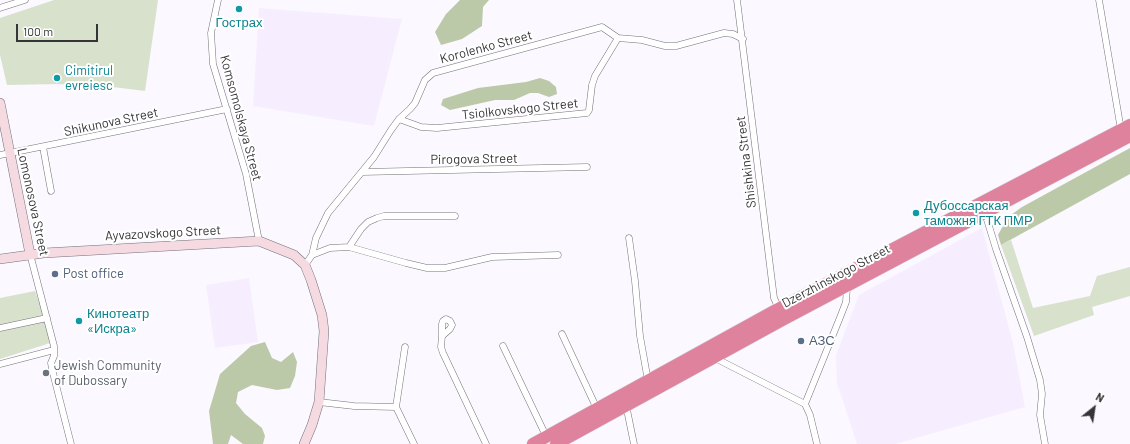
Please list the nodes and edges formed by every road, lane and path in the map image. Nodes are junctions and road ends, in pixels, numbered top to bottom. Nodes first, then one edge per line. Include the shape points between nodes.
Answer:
1 (25, 0) edge
2 (218, 0) edge
3 (738, 0) edge
4 (1099, 0) edge
5 (0, 8) edge
6 (618, 38) junction
7 (743, 39) junction
8 (0, 103) edge
9 (227, 109) junction
10 (399, 119) junction
11 (1126, 133) edge
12 (43, 147) junction
13 (10, 153) junction
14 (0, 155) edge
15 (587, 167) dead end
16 (362, 172) junction
17 (51, 191) dead end
18 (985, 213) junction
19 (455, 216) dead end
20 (629, 238) dead end
21 (259, 241) junction
22 (349, 247) junction
23 (30, 254) junction
24 (312, 255) junction
25 (558, 255) dead end
26 (0, 259) edge
27 (305, 265) junction
28 (847, 287) junction
29 (781, 314) junction
30 (47, 318) junction
31 (0, 328) edge
32 (562, 334) dead end
33 (442, 336) dead end
34 (503, 346) dead end
35 (405, 347) dead end
36 (54, 350) junction
37 (715, 358) junction
38 (0, 364) edge
39 (649, 386) junction
40 (319, 402) junction
41 (805, 404) junction
42 (626, 405) junction
43 (396, 407) junction
44 (598, 409) junction
45 (546, 436) junction
46 (568, 441) edge
47 (71, 444) edge
48 (304, 444) edge
49 (414, 444) edge
50 (486, 444) edge
51 (533, 444) edge
52 (556, 444) edge
53 (634, 444) edge
54 (817, 444) edge
55 (1046, 444) edge

1 - 5 street
2 - 9 street, Komsomolskaya Street via 210,43 213,64
3 - 7 street, Shishkina Street
4 - 11 street
6 - 7 street via 642,40 665,46 676,46 724,33
6 - 10 street, Korolenko Street via 602,27 433,73 424,80 415,103
6 - 10 street, Tsiolkovskogo Street via 595,76 587,113 437,128 421,127
7 - 29 street, Shishkina Street via 772,286
8 - 13 street, Lomonosova Street
9 - 12 street, Shikunova Street
9 - 21 street, Komsomolskaya Street via 246,174
10 - 16 street
11 - 18 highway, Dzerzhinskogo Street
11 - 29 highway, Dzerzhinskogo Street
12 - 13 street, Shikunova Street
12 - 17 street
13 - 14 street, Shikunova Street
13 - 23 street, Lomonosova Street
15 - 16 street, Pirogova Street
16 - 24 street via 328,213 316,238
18 - 28 highway, Dzerzhinskogo Street
18 - 55 street via 1040,380 1040,415
19 - 22 street via 377,218 361,229
20 - 39 street via 640,336
21 - 23 street, Ayvazovskogo Street
21 - 27 street, Ayvazovskogo Street via 294,255
22 - 24 street via 330,248
22 - 25 street via 427,268 445,268 492,257
23 - 26 street, Ayvazovskogo Street
23 - 30 street, Lomonosova Street
24 - 27 street
27 - 40 street via 317,295 324,331
28 - 29 highway, Dzerzhinskogo Street
28 - 41 street via 846,302
29 - 37 highway, Dzerzhinskogo Street
29 - 39 highway, Dzerzhinskogo Street
30 - 31 street
30 - 36 street, Lomonosova Street
32 - 44 street
33 - 50 street via 441,347
34 - 45 street
35 - 43 street
36 - 38 street
36 - 47 street, Lomonosova Street via 52,369
37 - 39 highway, Dzerzhinskogo Street
37 - 41 street
39 - 42 highway, Dzerzhinskogo Street
39 - 44 highway, Dzerzhinskogo Street
40 - 43 street
40 - 48 street
41 - 54 street
42 - 46 highway, Dzerzhinskogo Street
42 - 53 street
43 - 49 street
44 - 45 highway, Dzerzhinskogo Street
45 - 51 highway, Dzerzhinskogo Street
46 - 52 highway, Dzerzhinskogo Street

